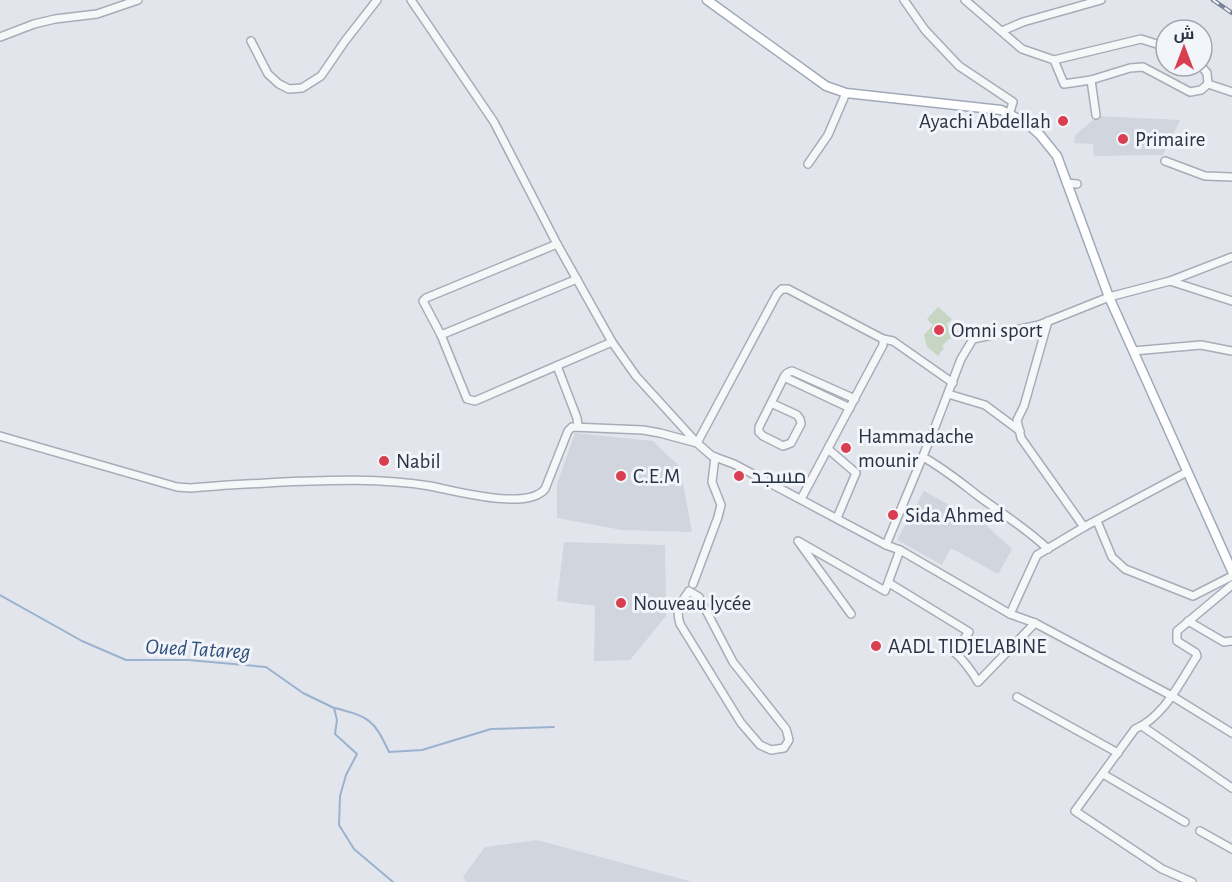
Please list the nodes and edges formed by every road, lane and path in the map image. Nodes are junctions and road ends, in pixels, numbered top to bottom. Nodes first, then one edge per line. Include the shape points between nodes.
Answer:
1 (138, 0) edge
2 (377, 0) edge
3 (411, 0) edge
4 (707, 0) edge
5 (904, 0) edge
6 (965, 0) edge
7 (1101, 0) edge
8 (1002, 31) junction
9 (0, 36) edge
10 (251, 41) dead end
11 (1154, 43) edge
12 (1054, 60) junction
13 (1207, 78) edge
14 (1091, 80) junction
15 (1208, 84) junction
16 (1232, 92) edge
17 (846, 93) junction
18 (1096, 115) dead end
19 (1009, 116) junction
20 (1165, 161) dead end
21 (808, 164) dead end
22 (1232, 177) edge
23 (1067, 183) junction
24 (1077, 184) dead end
25 (557, 244) junction
26 (1232, 257) edge
27 (577, 279) junction
28 (1170, 281) junction
29 (1109, 297) junction
30 (1232, 301) edge
31 (1048, 321) junction
32 (441, 335) junction
33 (883, 339) junction
34 (612, 342) junction
35 (1133, 351) junction
36 (1232, 351) edge
37 (557, 366) junction
38 (784, 377) junction
39 (953, 383) junction
40 (948, 394) junction
41 (855, 399) junction
42 (771, 403) junction
43 (850, 408) junction
44 (578, 426) junction
45 (1020, 431) junction
46 (0, 436) edge
47 (697, 443) junction
48 (828, 449) junction
49 (715, 457) junction
50 (923, 457) junction
51 (1187, 472) junction
52 (801, 499) junction
53 (837, 518) junction
54 (1097, 521) junction
55 (1084, 527) junction
56 (886, 545) junction
57 (1048, 549) junction
58 (900, 550) junction
59 (1232, 571) edge
60 (1232, 576) edge
61 (889, 583) junction
62 (1232, 585) edge
63 (691, 587) junction
64 (851, 614) dead end
65 (1010, 614) junction
66 (1188, 621) junction
67 (1035, 622) junction
68 (1232, 641) edge
69 (1172, 696) junction
70 (1017, 697) dead end
71 (1142, 726) junction
72 (1231, 731) edge
73 (1119, 753) junction
74 (1103, 774) junction
75 (1232, 788) edge
76 (1185, 822) dead end
77 (1200, 831) dead end
78 (1232, 849) edge
79 (1192, 882) edge

1 - 9 street via 97,14 55,19
2 - 10 street via 321,76 302,88 289,89 273,79
3 - 25 street via 494,122
4 - 17 main road via 826,86
5 - 19 street via 925,30 959,66 1013,102
6 - 8 street
7 - 8 street
8 - 12 street via 1022,49
11 - 12 street via 1141,39
12 - 14 street via 1064,84
13 - 15 street
14 - 15 street via 1137,67 1152,70 1190,92 1202,90
14 - 18 street
15 - 16 street
17 - 19 main road via 1001,110
17 - 21 street via 828,135
19 - 23 main road via 1028,124 1040,135 1057,156
20 - 22 street via 1205,176
23 - 24 street
23 - 29 main road
25 - 27 street
25 - 32 street via 426,298 424,305
26 - 28 street
27 - 32 street
27 - 34 street
28 - 29 street
28 - 30 street
29 - 31 street
29 - 35 main road
31 - 39 street via 973,339
31 - 45 street via 1017,420
32 - 37 street via 471,401
33 - 39 street via 893,341
33 - 41 street
33 - 47 street via 782,289
34 - 37 street
34 - 47 street via 636,376
35 - 36 street via 1201,345
35 - 51 main road
37 - 44 street
38 - 41 street via 792,371
38 - 42 street
38 - 43 street
39 - 40 street
40 - 45 street via 985,405
40 - 50 street
41 - 43 street
42 - 42 street via 759,432 788,445 801,424 800,419
43 - 48 street
44 - 46 street via 568,431 541,495 523,499 423,485 330,480 177,487
44 - 47 street via 643,430
45 - 55 street via 1021,438
47 - 49 street
48 - 52 street
48 - 53 street via 856,474
49 - 52 street
49 - 63 street via 712,482 721,505
50 - 56 street
50 - 57 street via 1026,528
51 - 54 street
51 - 59 main road
52 - 53 street
53 - 56 street
54 - 55 street
54 - 60 street via 1112,557 1125,569 1144,577 1193,596
55 - 57 street
56 - 58 street
57 - 65 street via 1037,555
58 - 61 street
58 - 65 street
61 - 64 street via 885,591 798,541
61 - 67 street via 969,632 954,652 978,682
62 - 66 street
63 - 63 street via 676,614 680,624 741,723 760,746 771,750 784,748 789,740 786,729 733,662
65 - 67 street
66 - 68 street via 1224,642
66 - 69 street via 1177,631 1176,640 1197,656
67 - 69 street
69 - 71 street
69 - 72 street
70 - 73 street
71 - 73 street via 1135,729
71 - 75 street
73 - 74 street
74 - 76 street
74 - 79 street via 1075,811 1162,869
77 - 78 street

